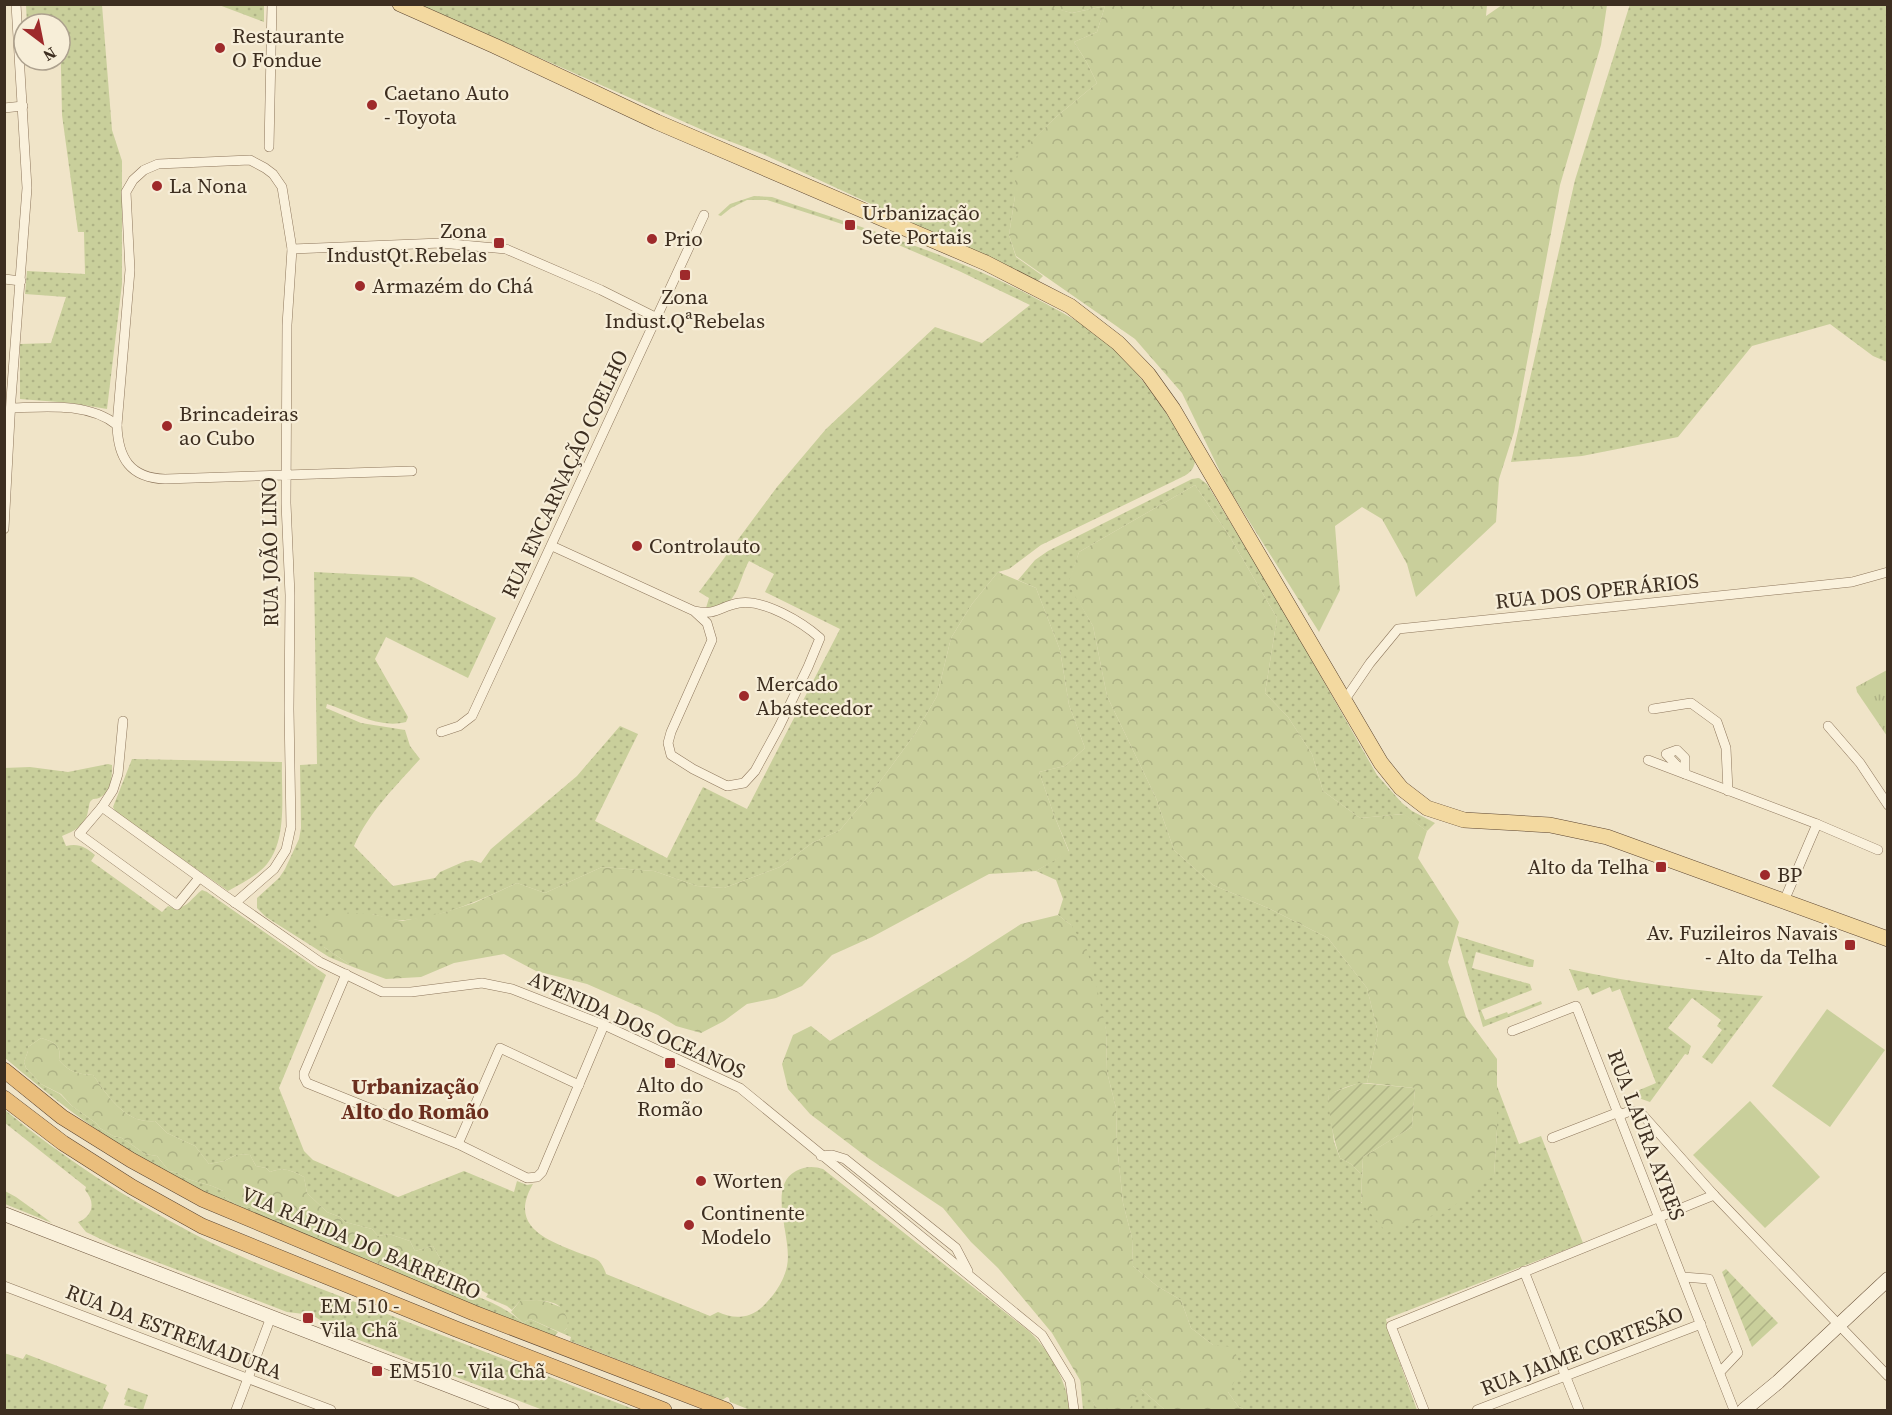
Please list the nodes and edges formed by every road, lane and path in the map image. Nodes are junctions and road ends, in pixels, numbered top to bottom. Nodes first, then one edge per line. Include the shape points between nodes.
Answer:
1 (16, 4) edge
2 (272, 4) edge
3 (400, 4) edge
4 (23, 106) junction
5 (4, 108) edge
6 (269, 147) dead end
7 (704, 215) dead end
8 (292, 249) junction
9 (4, 279) edge
10 (21, 281) junction
11 (657, 318) junction
12 (9, 402) edge
13 (117, 425) junction
14 (412, 471) dead end
15 (286, 475) junction
16 (4, 528) edge
17 (552, 546) junction
18 (1887, 572) edge
19 (694, 611) junction
20 (1344, 701) junction
21 (1653, 709) dead end
22 (123, 721) dead end
23 (1828, 726) dead end
24 (441, 732) dead end
25 (1648, 760) dead end
26 (1728, 791) junction
27 (1887, 805) edge
28 (102, 807) junction
29 (1817, 824) junction
30 (1878, 850) dead end
31 (199, 878) junction
32 (1784, 901) junction
33 (236, 903) junction
34 (1887, 939) edge
35 (346, 974) junction
36 (603, 1025) junction
37 (1512, 1031) dead end
38 (4, 1070) edge
39 (579, 1085) junction
40 (4, 1098) edge
41 (1619, 1114) junction
42 (1552, 1138) dead end
43 (458, 1144) junction
44 (1714, 1195) junction
45 (4, 1214) edge
46 (1660, 1218) junction
47 (1524, 1271) junction
48 (1683, 1277) junction
49 (1887, 1279) edge
50 (4, 1287) edge
51 (271, 1317) junction
52 (1701, 1324) junction
53 (1840, 1325) junction
54 (1720, 1372) junction
55 (1566, 1376) junction
56 (1887, 1376) edge
57 (247, 1378) junction
58 (236, 1410) edge
59 (331, 1410) edge
60 (512, 1410) edge
61 (664, 1410) edge
62 (726, 1410) edge
63 (1074, 1410) edge
64 (1424, 1410) edge
65 (1477, 1410) edge
66 (1579, 1410) edge
67 (1734, 1410) edge
68 (1744, 1410) edge

1 - 4 street
2 - 6 street
3 - 20 main road via 657,122 986,263 1070,306 1118,343 1173,408
4 - 5 street
4 - 10 street via 27,188
7 - 11 street, RUA ENCARNAÇÃO COELHO
8 - 11 street via 441,243 506,249
8 - 13 street, RUA JOÃO LINO via 282,188 265,168 250,160 158,164 144,170 128,187 126,197 130,270
8 - 15 street, RUA JOÃO LINO
9 - 10 street
10 - 12 street
11 - 17 street, RUA ENCARNAÇÃO COELHO
12 - 13 street via 67,407
12 - 16 street
13 - 15 street via 122,454 137,472 151,479
14 - 15 street
15 - 33 street, RUA JOÃO LINO via 291,827 286,850 274,869
17 - 19 street
17 - 24 street, RUA ENCARNAÇÃO COELHO via 471,716 459,726
18 - 20 street, RUA DOS OPERÁRIOS via 1852,582 1398,629
19 - 19 street via 707,623 712,640 671,732 671,754 728,786 744,783 779,727 820,638 775,610 753,603 739,603 707,614
20 - 32 main road via 1381,763 1401,788 1427,808 1464,820 1550,825 1607,837
21 - 26 street via 1691,703 1717,722 1726,748
22 - 28 street via 118,774
23 - 27 street via 1860,763
25 - 26 street
26 - 29 street
28 - 31 street, AVENIDA DOS OCEANOS
28 - 31 street via 79,834 177,905
29 - 30 street
29 - 32 street
31 - 33 street, AVENIDA DOS OCEANOS
32 - 34 main road
33 - 35 street, AVENIDA DOS OCEANOS via 320,962
35 - 36 street, AVENIDA DOS OCEANOS via 382,992 482,983 512,989
35 - 43 street via 304,1073 305,1080 310,1086
36 - 39 street
36 - 63 street, AVENIDA DOS OCEANOS via 740,1088 821,1156 845,1159 956,1248 971,1276 1042,1335 1070,1381
37 - 41 street, RUA LAURA AYRES via 1576,1006
38 - 62 highway, VIA RÁPIDA DO BARREIRO via 62,1117 202,1199 474,1313
39 - 43 street via 537,1177 527,1179
39 - 43 street via 500,1048
40 - 61 highway, VIA RÁPIDA DO BARREIRO via 63,1143 202,1226
41 - 42 street
41 - 44 street via 1641,1113
41 - 46 street, RUA LAURA AYRES
44 - 46 street
44 - 53 street
45 - 51 main road
46 - 47 street
46 - 48 street, RUA LAURA AYRES
47 - 55 street
47 - 64 street via 1391,1326
48 - 52 street, RUA LAURA AYRES
48 - 54 street via 1710,1279 1738,1353
49 - 53 main road
50 - 57 street, RUA DA ESTREMADURA
51 - 57 street
51 - 60 main road
52 - 54 street, RUA LAURA AYRES
52 - 55 street, RUA JAIME CORTESÃO
53 - 56 street
53 - 68 main road
54 - 67 street, RUA LAURA AYRES
55 - 65 street, RUA JAIME CORTESÃO
55 - 66 street
57 - 58 street
57 - 59 street, RUA DA ESTREMADURA

